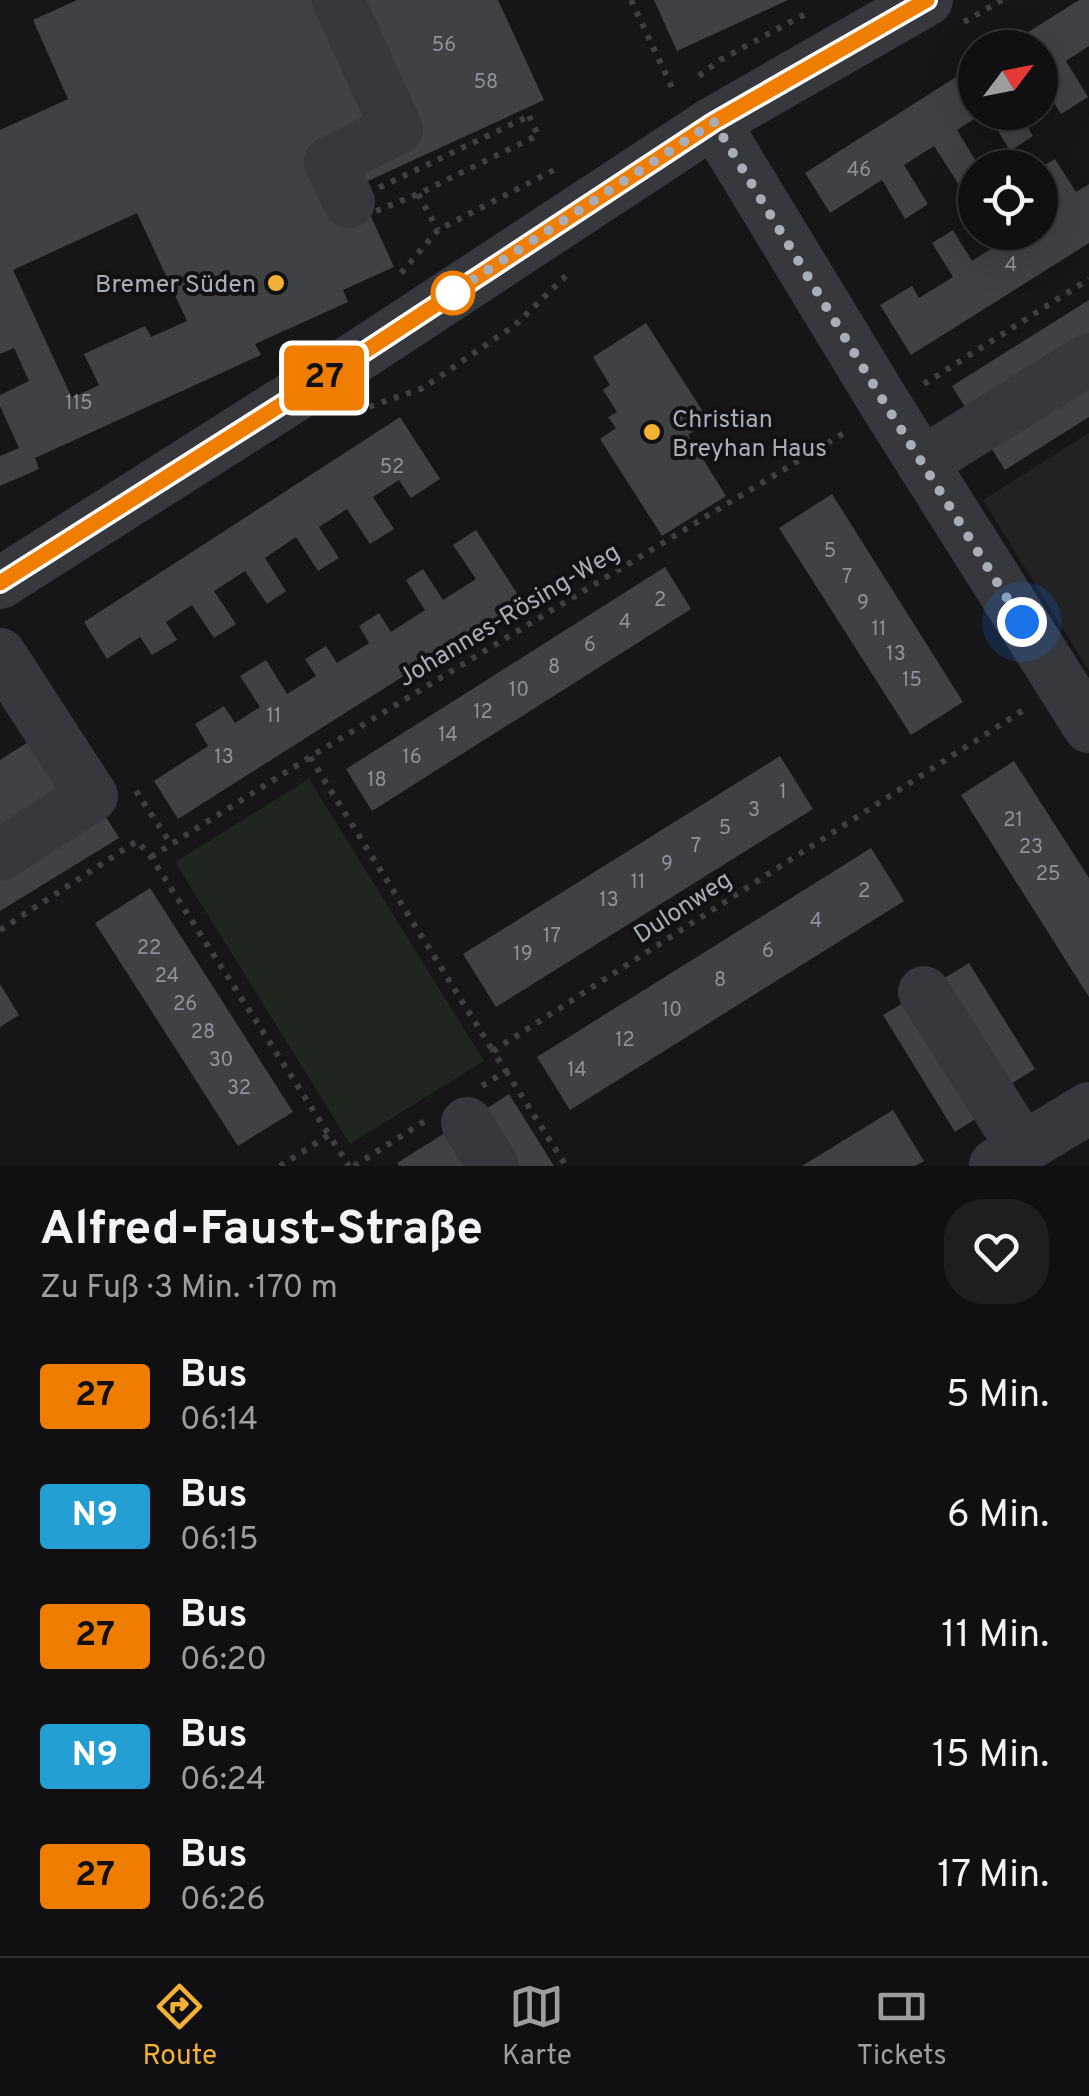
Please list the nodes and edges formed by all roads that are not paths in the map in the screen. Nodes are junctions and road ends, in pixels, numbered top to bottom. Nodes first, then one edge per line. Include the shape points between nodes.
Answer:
1 (338, 0) edge
2 (927, 0) edge
3 (694, 108) junction
4 (367, 201) road end
5 (1089, 359) edge
6 (922, 463) junction
7 (0, 583) edge
8 (0, 654) edge
9 (1076, 706) edge
10 (18, 723) edge
11 (0, 855) edge
12 (924, 992) dead end
13 (1089, 1108) edge
14 (1008, 1157) edge

1 - 4 street via 398,129 330,162
2 - 3 street
3 - 6 street
3 - 7 street via 361,354
5 - 6 street
6 - 9 street
8 - 10 street
10 - 11 street via 92,796
12 - 14 street
13 - 14 street

